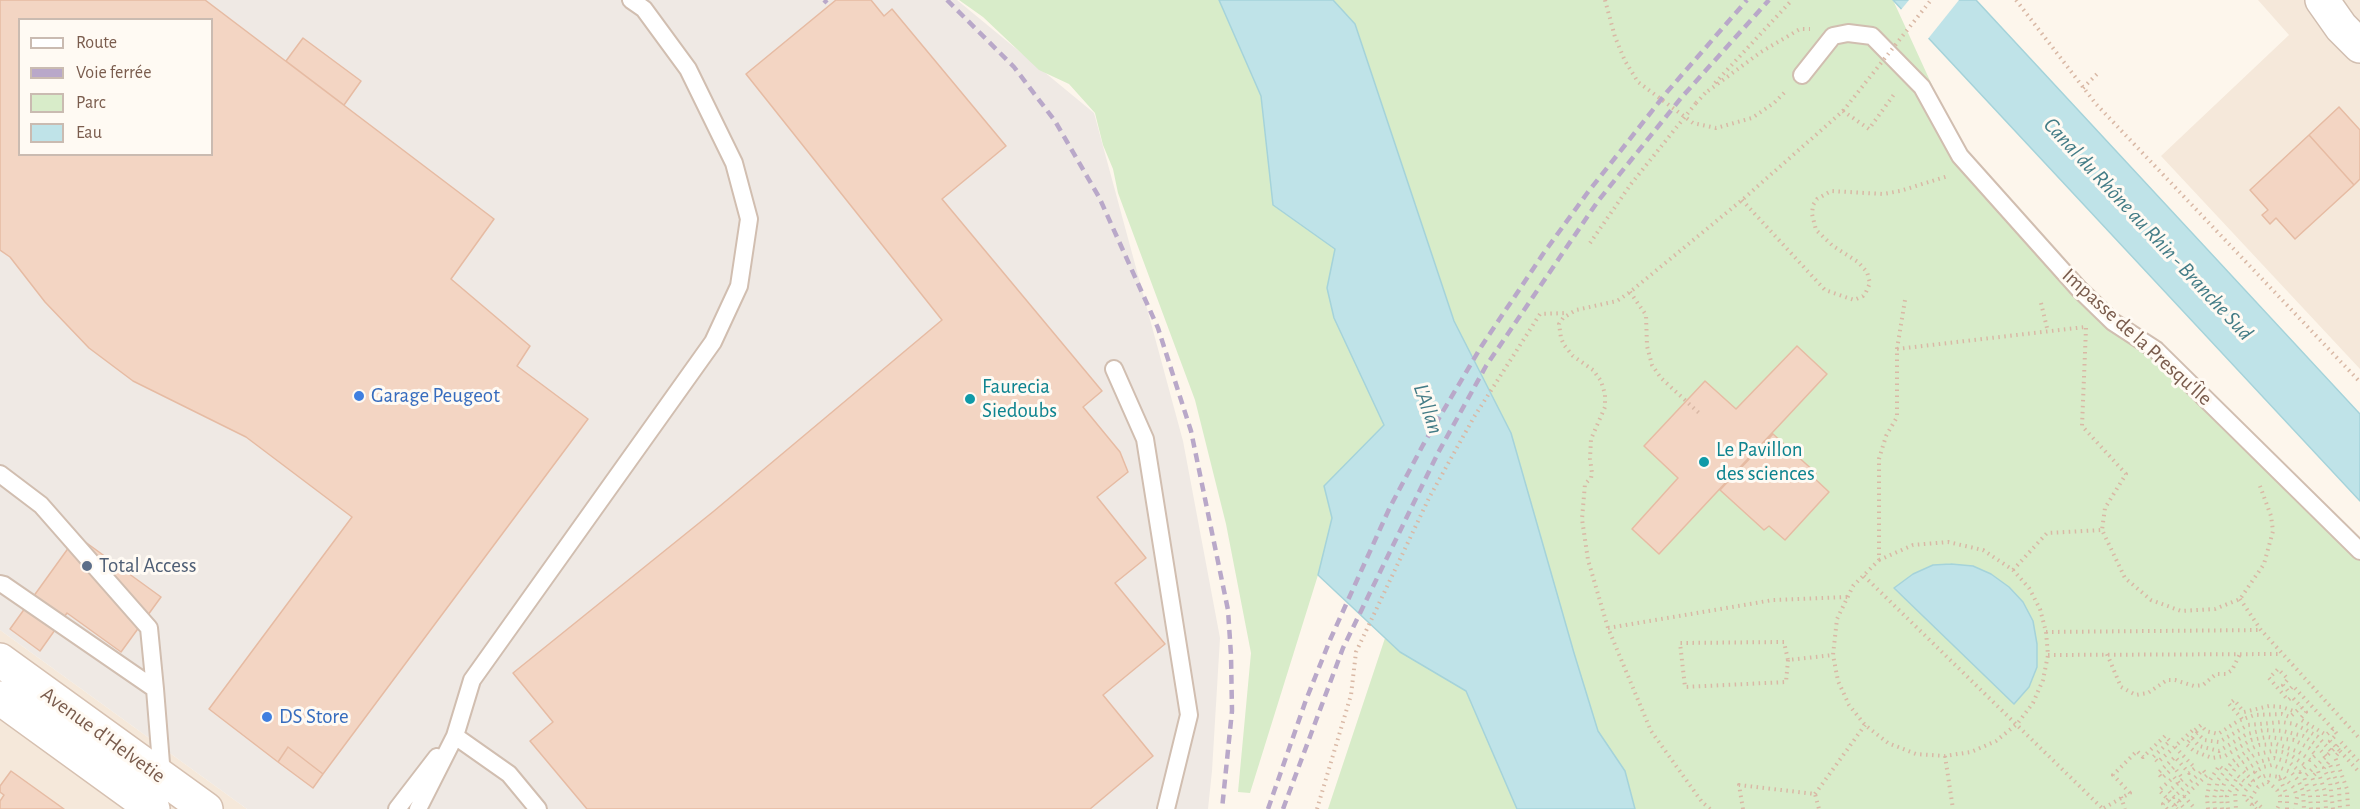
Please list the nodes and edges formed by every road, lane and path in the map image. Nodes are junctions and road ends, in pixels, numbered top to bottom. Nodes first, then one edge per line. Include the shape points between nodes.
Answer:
1 (632, 0) edge
2 (1605, 0) edge
3 (1792, 0) edge
4 (1931, 0) edge
5 (2016, 0) edge
6 (2322, 0) edge
7 (1833, 36) junction
8 (2360, 46) edge
9 (2099, 72) dead end
10 (1910, 73) junction
11 (1802, 75) joint
12 (2083, 88) junction
13 (1708, 91) junction
14 (1843, 111) junction
15 (1970, 168) junction
16 (1742, 200) junction
17 (1590, 243) dead end
18 (1630, 292) junction
19 (1905, 300) dead end
20 (2041, 303) dead end
21 (1569, 314) junction
22 (2113, 321) junction
23 (2086, 327) junction
24 (2048, 332) junction
25 (1897, 349) junction
26 (1114, 369) dead end
27 (2360, 382) edge
28 (1699, 413) dead end
29 (0, 474) edge
30 (2260, 486) dead end
31 (2102, 530) junction
32 (2360, 551) edge
33 (1879, 560) junction
34 (2013, 570) junction
35 (1864, 576) junction
36 (0, 584) edge
37 (1848, 597) junction
38 (2240, 599) junction
39 (1608, 628) junction
40 (2261, 630) junction
41 (2046, 632) junction
42 (2107, 654) junction
43 (2240, 654) junction
44 (2282, 654) junction
45 (2048, 655) junction
46 (1833, 656) junction
47 (0, 660) edge
48 (1788, 660) junction
49 (155, 689) junction
50 (1, 702) edge
51 (2301, 707) junction
52 (2296, 712) junction
53 (2242, 720) junction
54 (2017, 724) junction
55 (1865, 725) junction
56 (2333, 729) junction
57 (2195, 731) junction
58 (455, 736) junction
59 (2192, 738) junction
60 (2360, 739) edge
61 (2314, 743) junction
62 (2175, 747) junction
63 (2336, 747) junction
64 (2309, 748) junction
65 (2331, 751) junction
66 (2340, 751) junction
67 (1945, 756) junction
68 (2326, 756) junction
69 (2233, 761) junction
70 (2360, 763) edge
71 (2237, 766) junction
72 (2224, 770) junction
73 (2360, 773) edge
74 (162, 777) junction
75 (2279, 777) junction
76 (2179, 783) junction
77 (1815, 794) junction
78 (2184, 796) junction
79 (2121, 797) junction
80 (2251, 798) dead end
81 (2168, 799) junction
82 (2178, 801) junction
83 (2252, 805) junction
84 (2175, 807) edge
85 (2103, 808) edge
86 (153, 809) edge
87 (206, 809) edge
88 (397, 809) edge
89 (418, 809) edge
90 (538, 809) edge
91 (1166, 809) edge
92 (1317, 809) edge
93 (1710, 809) edge
94 (1743, 809) edge
95 (1819, 809) edge
96 (1953, 809) edge
97 (2125, 809) edge
98 (2167, 809) edge
99 (2185, 809) edge
100 (2195, 809) edge
101 (2208, 809) edge
102 (2215, 809) edge
103 (2222, 809) edge
104 (2228, 809) edge
105 (2236, 809) edge
106 (2256, 809) edge
107 (2263, 809) edge
108 (2277, 809) edge
109 (2287, 809) edge
110 (2295, 809) edge
111 (2304, 809) edge
112 (2311, 809) edge
113 (2318, 809) edge
114 (2326, 809) edge
115 (2333, 809) edge
116 (2340, 809) edge
117 (2348, 809) edge

1 - 58 lane via 644,9 688,69 734,163 748,219 739,286 713,342 472,680
2 - 11 path via 1615,37 1638,82 1693,123 1716,128 1752,118
3 - 13 path
4 - 14 path, bridge
5 - 12 path
6 - 8 main road
7 - 10 lane, Impasse de la Presqu'Île via 1872,36
7 - 11 lane
7 - 13 path via 1820,29 1800,29
9 - 12 path
10 - 14 path via 1869,129
10 - 15 lane, Impasse de la Presqu'Île via 1923,87
12 - 27 path
13 - 17 path, bridge via 1631,184
14 - 16 path
15 - 16 path via 1900,191 1831,191 1817,199 1812,214 1816,230 1867,272 1870,283 1866,292 1854,300 1825,290
15 - 22 lane, Impasse de la Presqu'Île via 2078,288
16 - 18 path
18 - 21 path via 1617,301
18 - 28 path via 1646,315 1652,365
19 - 25 path
20 - 24 path
21 - 39 path via 1559,324 1561,338 1568,350 1593,370 1605,394 1605,407 1591,439 1592,473 1585,484 1582,519 1588,560
21 - 92 path via 1540,314 1474,417 1429,498 1356,652 1351,695
22 - 23 path
22 - 32 lane, Impasse de la Presqu'Île via 2156,350
23 - 24 path
23 - 31 path via 2082,426 2126,474 2104,508
24 - 25 path
25 - 33 path via 1897,417 1879,459
26 - 91 lane via 1145,439 1189,715
29 - 49 lane via 41,505 149,628
30 - 38 path via 2273,531 2264,564
31 - 34 path via 2047,533
31 - 38 path via 2126,578 2151,600 2181,611 2214,609
33 - 34 path via 1912,545 1948,542 1983,550
33 - 35 path
34 - 41 path via 2034,599
35 - 37 path
35 - 54 path
36 - 49 lane
37 - 39 path via 1773,600
37 - 46 path via 1837,619
38 - 40 path
39 - 93 path via 1651,731
40 - 41 path
40 - 44 path
41 - 45 path
42 - 43 path
42 - 43 path via 2121,687 2136,695 2148,693 2167,680 2193,686 2203,684 2216,674 2232,670
42 - 45 path
43 - 44 path
44 - 60 path
45 - 54 path via 2033,704
46 - 48 path
46 - 55 path via 1838,681 1849,705
47 - 74 main road, Avenue d'Helvetie
48 - 48 path via 1784,642 1680,643 1685,687 1786,682
49 - 74 lane
50 - 86 main road, Avenue d'Helvetie
51 - 52 path
51 - 56 path via 2306,712 2300,719 2326,735
51 - 56 path via 2292,697 2288,700 2269,678 2278,669 2288,680 2283,685 2288,691 2293,686
52 - 53 path via 2290,717 2265,714
52 - 53 path via 2269,706 2244,712 2234,700 2229,704
53 - 57 path via 2218,734 2201,725
54 - 67 path via 1996,741 1971,752
54 - 85 path
55 - 67 path via 1888,743 1916,753
55 - 77 path
56 - 63 path via 2337,734 2330,741
57 - 59 path
57 - 62 path
57 - 65 path via 2204,740 2219,742 2248,725 2282,722 2318,737
58 - 88 lane
58 - 89 lane
58 - 90 lane via 509,774
59 - 61 path via 2199,746 2219,750 2247,734 2273,730 2293,733
59 - 64 path via 2186,744 2212,758 2267,737 2294,740
61 - 64 path
61 - 68 path
62 - 76 path via 2194,768 2189,773 2175,757 2158,773 2162,778 2174,767 2183,778
62 - 79 path via 2157,762 2153,757 2170,741 2165,736 2143,757 2137,751 2113,775 2130,793
63 - 65 path
63 - 66 path
63 - 70 path via 2341,742
64 - 69 path via 2316,755 2310,760 2292,748 2268,744 2250,749
65 - 68 path
66 - 73 path
66 - 117 path via 2335,757 2347,789
67 - 96 path
68 - 112 path via 2304,777
69 - 71 path
69 - 72 path
71 - 83 path via 2254,755 2272,751 2292,756 2306,766 2300,772 2289,762 2274,758 2251,765 2243,771 2253,781 2244,795
71 - 103 path via 2224,784
72 - 101 path via 2219,766 2210,780
72 - 102 path via 2215,789
74 - 87 main road, Avenue d'Helvetie
75 - 109 path via 2287,795
75 - 110 path via 2283,776 2294,788
75 - 111 path via 2260,778 2255,772 2272,765 2291,772 2302,790
76 - 78 path via 2169,791 2174,797 2203,770 2207,775
76 - 81 path via 2174,777 2159,790
77 - 94 path via 1739,785
77 - 95 path
78 - 82 path
78 - 100 path
79 - 85 path
79 - 97 path
80 - 108 path via 2258,787 2268,782 2280,796
81 - 84 path
81 - 98 path via 2163,804
82 - 84 path
82 - 99 path
83 - 106 path
83 - 107 path via 2255,801
104 - 105 path via 2227,796 2238,777 2244,781 2235,792
113 - 114 path via 2312,777 2318,771
115 - 116 path via 2324,768 2329,762 2339,788

